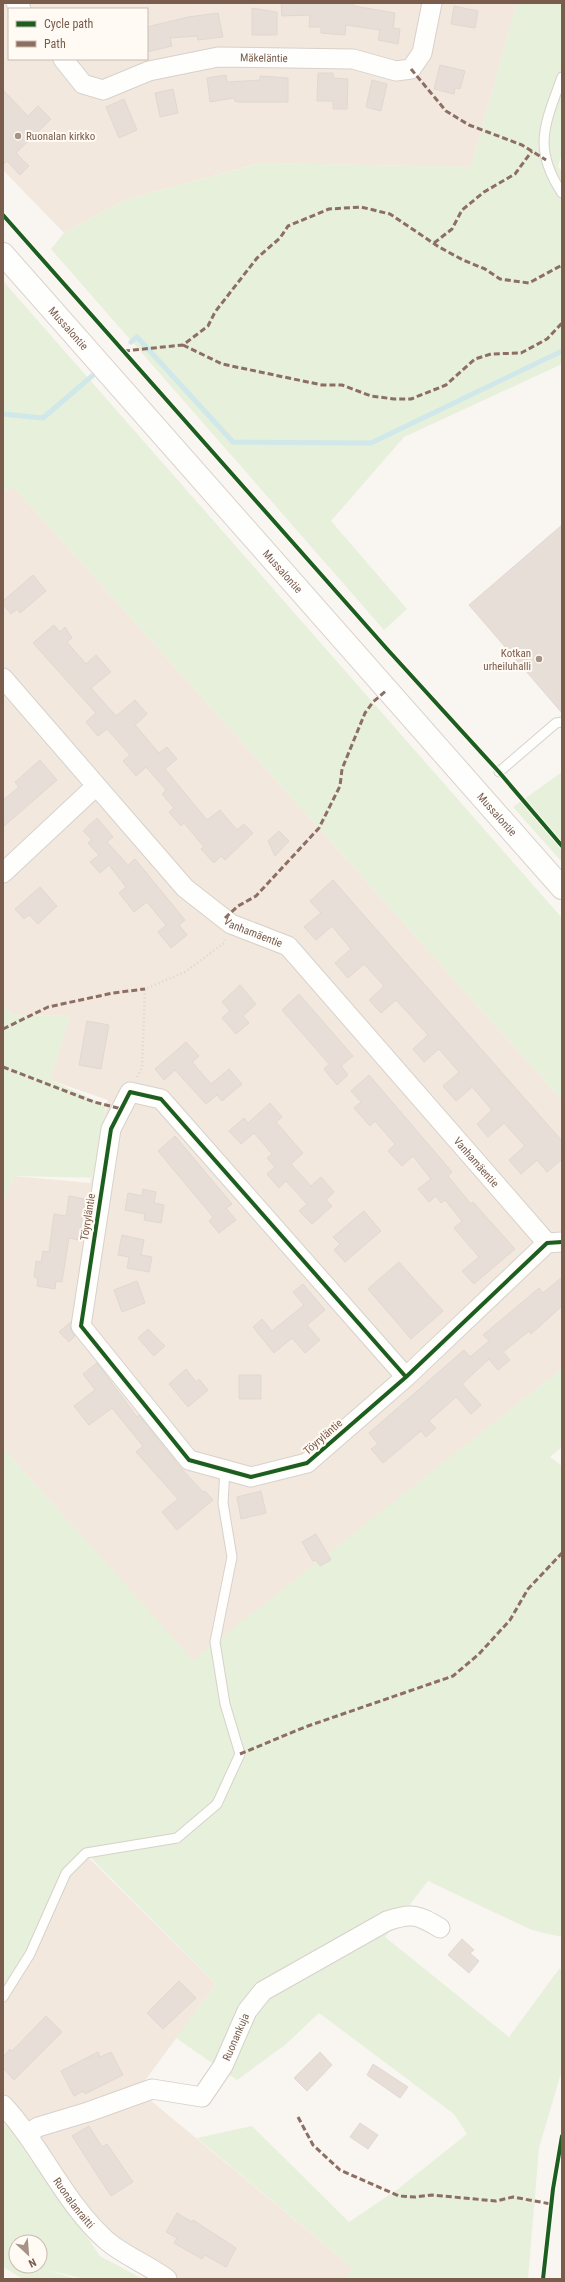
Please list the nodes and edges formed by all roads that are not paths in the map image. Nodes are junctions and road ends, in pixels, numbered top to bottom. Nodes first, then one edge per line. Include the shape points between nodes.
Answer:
1 (432, 3) edge
2 (64, 60) edge
3 (562, 77) edge
4 (562, 193) edge
5 (3, 254) edge
6 (3, 678) edge
7 (562, 722) edge
8 (499, 772) dead end
9 (96, 786) junction
10 (3, 873) edge
11 (562, 888) edge
12 (554, 1243) edge
13 (406, 1377) junction
14 (225, 1470) junction
15 (440, 1928) dead end
16 (3, 1998) edge
17 (3, 2105) edge
18 (27, 2134) junction
19 (167, 2279) edge

1 - 2 street, Mäkeläntie via 422,53 411,69 396,71 352,59 218,57 149,71 103,90 83,84
3 - 4 lane via 546,126 543,146 551,176
5 - 11 main road, Mussalontie
6 - 9 street, Vanhamäentie
7 - 8 lane via 556,724
9 - 10 street
9 - 12 street, Vanhamäentie via 184,888 231,924 288,946
12 - 13 street, Töyryläntie
13 - 14 street, Töyryläntie via 307,1463 251,1477
13 - 14 street, Töyryläntie via 160,1099 130,1092 111,1129 81,1326 189,1460
14 - 16 lane via 223,1503 232,1557 215,1642 224,1704 240,1754 217,1804 177,1838 86,1853 66,1873 30,1954
15 - 18 street, Ruonankuja via 425,1919 406,1914 387,1921 263,1991 247,2012 223,2066 202,2097 152,2089 38,2127
17 - 18 street, Ruonalanraitti
18 - 19 street, Ruonalanraitti via 73,2202 108,2241

